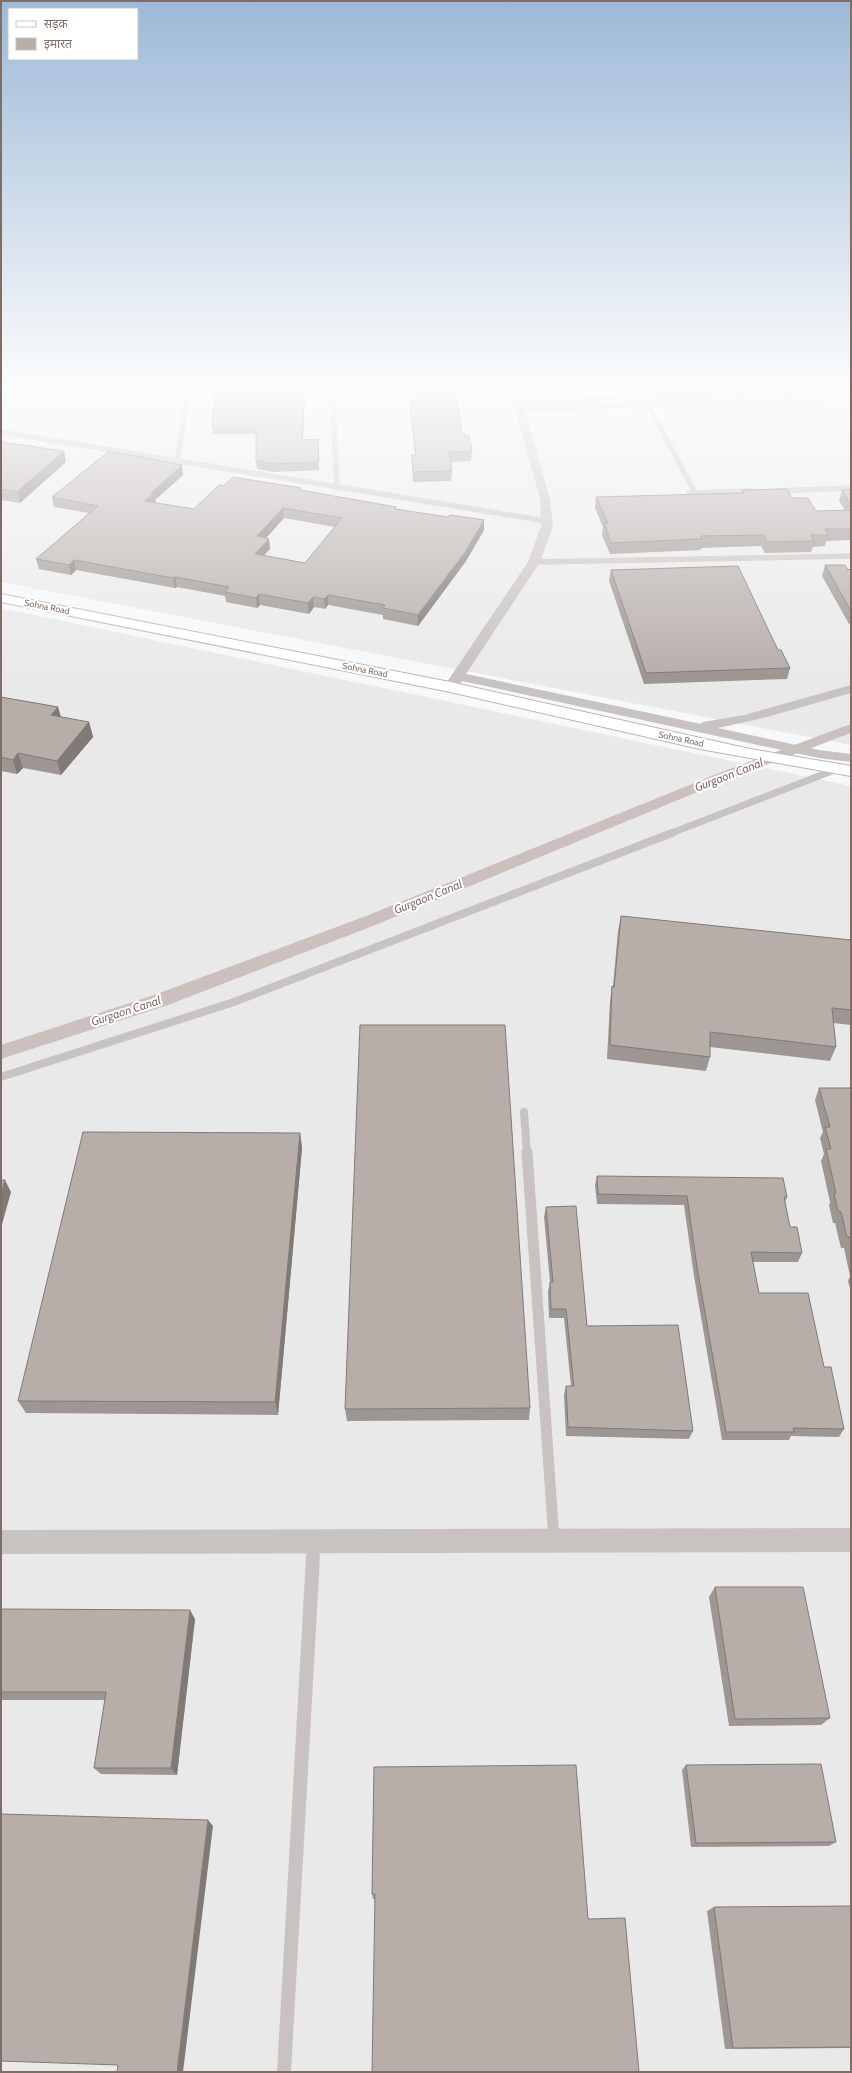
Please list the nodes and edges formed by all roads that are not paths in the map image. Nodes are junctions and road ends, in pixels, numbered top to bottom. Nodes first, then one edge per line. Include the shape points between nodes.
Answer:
1 (305, 483) edge
2 (337, 483) edge
3 (541, 483) edge
4 (690, 483) edge
5 (337, 488) junction
6 (851, 488) edge
7 (758, 491) edge
8 (773, 491) edge
9 (689, 493) edge
10 (695, 493) junction
11 (547, 521) junction
12 (851, 556) edge
13 (534, 562) junction
14 (1, 598) edge
15 (454, 682) junction
16 (851, 689) edge
17 (689, 726) junction
18 (851, 758) edge
19 (813, 759) junction
20 (844, 770) edge
21 (1, 1077) edge
22 (524, 1112) dead end
23 (554, 1540) junction
24 (851, 1540) edge
25 (314, 1541) junction
26 (1, 1542) edge
27 (284, 2072) edge

1 - 5 lane
2 - 5 lane
3 - 11 street
4 - 10 lane
5 - 11 lane
6 - 8 lane
7 - 10 lane
9 - 10 lane
11 - 13 street
12 - 13 lane
13 - 15 street
14 - 15 main road, Sohna Road
15 - 17 street
15 - 19 main road, Sohna Road via 727,749
16 - 17 street via 751,719
17 - 19 street via 752,739
18 - 19 street
19 - 20 main road, Sohna Road
20 - 21 lane via 234,1002
22 - 23 lane
23 - 24 street
23 - 25 street
25 - 26 street
25 - 27 lane

